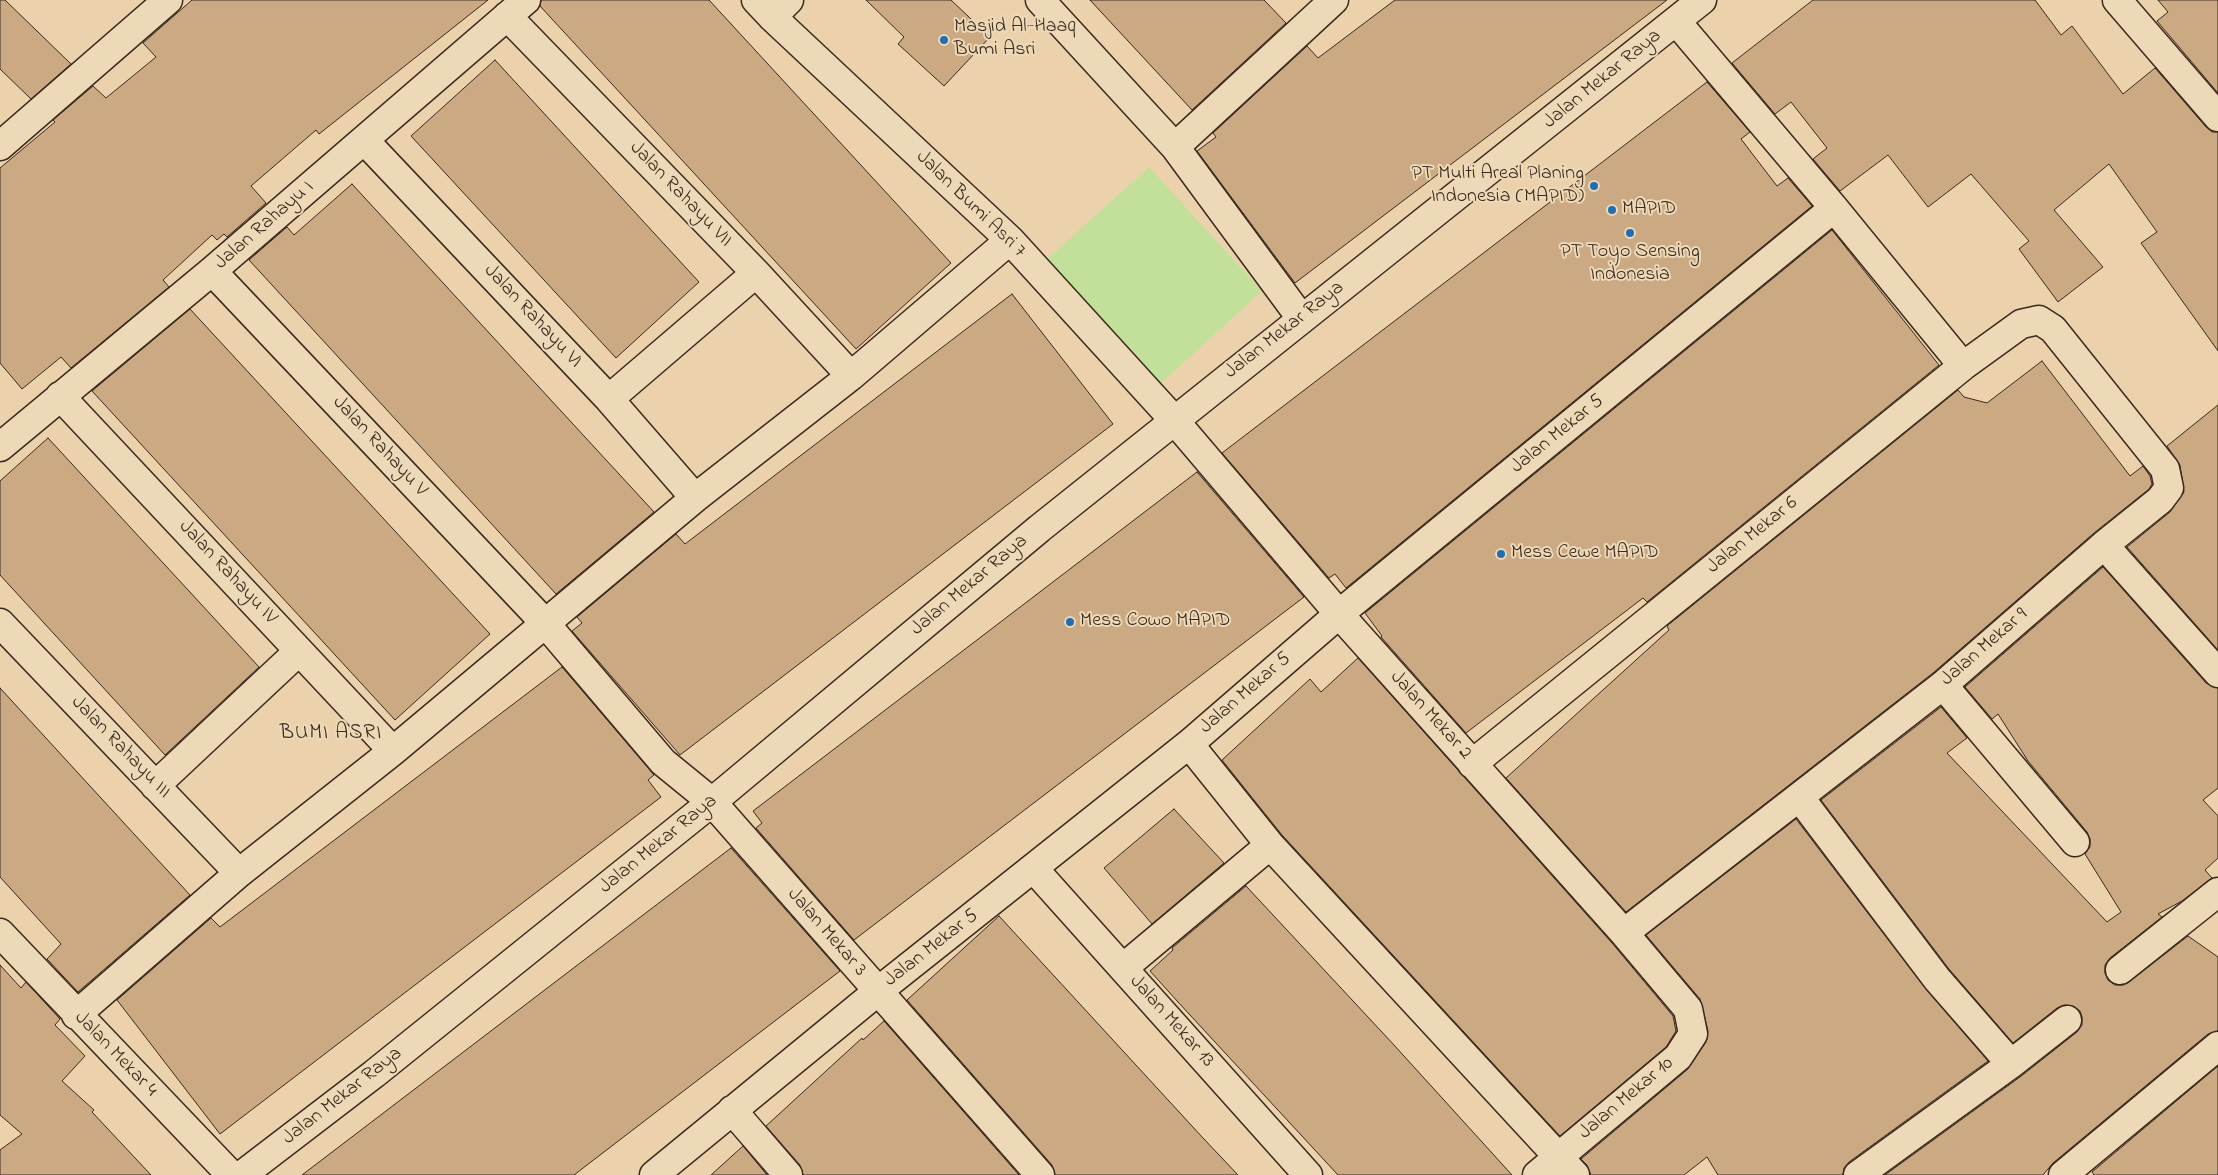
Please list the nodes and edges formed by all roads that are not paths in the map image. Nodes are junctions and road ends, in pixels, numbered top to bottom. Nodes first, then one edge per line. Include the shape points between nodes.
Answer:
1 (168, 0) edge
2 (1040, 0) edge
3 (1334, 0) edge
4 (1702, 0) edge
5 (2117, 0) edge
6 (773, 6) edge
7 (517, 8) edge
8 (1676, 21) junction
9 (2218, 117) edge
10 (364, 140) junction
11 (0, 146) edge
12 (1175, 147) junction
13 (1834, 208) junction
14 (1010, 240) junction
15 (212, 271) junction
16 (756, 273) junction
17 (1301, 318) junction
18 (2039, 320) joint
19 (1963, 366) junction
20 (851, 376) junction
21 (60, 396) junction
22 (609, 399) junction
23 (1174, 420) junction
24 (0, 447) edge
25 (695, 498) junction
26 (2104, 545) junction
27 (1339, 614) junction
28 (545, 622) junction
29 (0, 623) edge
30 (299, 651) junction
31 (2218, 673) edge
32 (1943, 686) junction
33 (1189, 744) junction
34 (393, 751) junction
35 (1472, 764) junction
36 (155, 786) junction
37 (1800, 798) junction
38 (712, 802) junction
39 (2076, 842) dead end
40 (1270, 845) junction
41 (1034, 870) junction
42 (239, 873) junction
43 (2218, 892) edge
44 (0, 933) edge
45 (1624, 933) junction
46 (1123, 968) junction
47 (2120, 970) dead end
48 (877, 992) junction
49 (1688, 1009) joint
50 (76, 1015) junction
51 (2067, 1020) dead end
52 (2218, 1046) edge
53 (2011, 1064) junction
54 (732, 1110) junction
55 (1567, 1166) edge
56 (231, 1175) edge
57 (242, 1175) edge
58 (654, 1175) edge
59 (788, 1175) edge
60 (1040, 1175) edge
61 (1308, 1175) edge
62 (1537, 1175) edge
63 (1858, 1175) edge
64 (2063, 1175) edge

1 - 11 street
2 - 12 street
3 - 12 street
4 - 8 street, Jalan Mekar Raya
5 - 9 street
6 - 14 street, Jalan Bumi Asri 7
7 - 10 street, Jalan Rahayu I
7 - 16 street, Jalan Rahayu VII
8 - 13 street
8 - 17 street, Jalan Mekar Raya
10 - 15 street, Jalan Rahayu I
10 - 22 street, Jalan Rahayu VI
12 - 17 street
13 - 19 street
13 - 27 street, Jalan Mekar 5
14 - 20 street
14 - 23 street, Jalan Bumi Asri 7
15 - 21 street, Jalan Rahayu I
15 - 28 street, Jalan Rahayu V
16 - 20 street, Jalan Rahayu VII
16 - 22 street
17 - 23 street, Jalan Mekar Raya
18 - 19 street, Jalan Mekar 6 via 2021,324
18 - 26 street, Jalan Mekar 9 via 2053,329 2166,469 2169,488 2160,500
19 - 35 street, Jalan Mekar 6
20 - 25 street
21 - 24 street, Jalan Rahayu I
21 - 30 street, Jalan Rahayu IV
22 - 25 street, Jalan Rahayu VI
23 - 27 street, Jalan Mekar 2
23 - 38 street, Jalan Mekar Raya
25 - 28 street
26 - 31 street
26 - 32 street, Jalan Mekar 9
27 - 33 street, Jalan Mekar 5
27 - 35 street, Jalan Mekar 2
28 - 34 street
28 - 38 street, Jalan Rahayu V via 663,762
29 - 36 street, Jalan Rahayu III
30 - 34 street, Jalan Rahayu IV
30 - 36 street
32 - 37 street, Jalan Mekar 9
32 - 39 street
33 - 40 street
33 - 41 street, Jalan Mekar 5
34 - 42 street
35 - 45 street, Jalan Mekar 2
36 - 42 street, Jalan Rahayu III
37 - 45 street, Jalan Mekar 9
37 - 53 street via 1937,978
38 - 48 street, Jalan Mekar 3
38 - 57 street, Jalan Mekar Raya via 374,1074
40 - 46 street
40 - 55 street
41 - 46 street, Jalan Mekar 13
41 - 48 street, Jalan Mekar 5
42 - 50 street
43 - 47 street
44 - 50 street, Jalan Mekar 4
45 - 49 street, Jalan Mekar 2
46 - 61 street, Jalan Mekar 13
48 - 54 street, Jalan Mekar 5
48 - 60 street, Jalan Mekar 3
49 - 55 street, Jalan Mekar 10 via 1693,1034 1678,1057
50 - 56 street, Jalan Mekar 4
51 - 53 street
52 - 64 street
53 - 63 street
54 - 58 street, Jalan Mekar 5
54 - 59 street
55 - 62 street, Jalan Mekar 10

